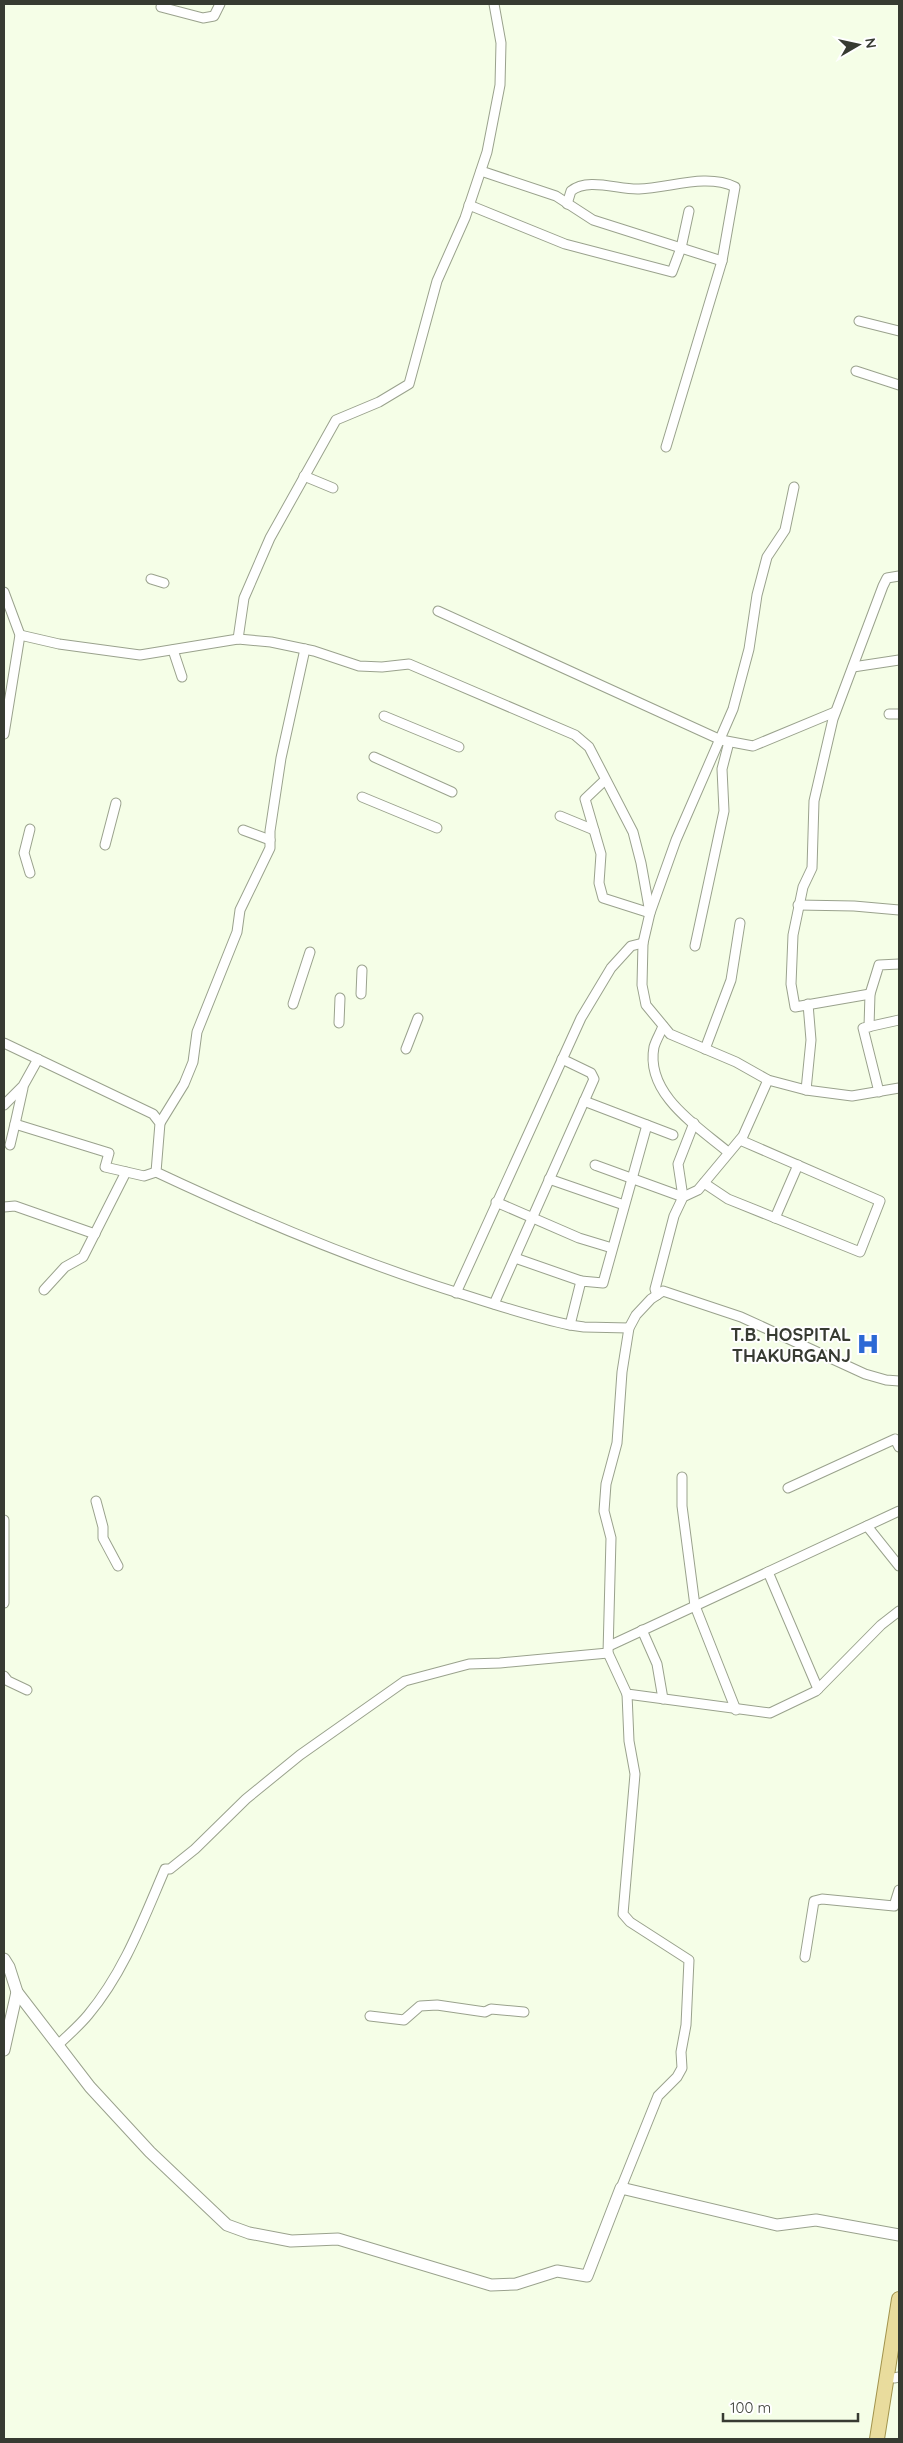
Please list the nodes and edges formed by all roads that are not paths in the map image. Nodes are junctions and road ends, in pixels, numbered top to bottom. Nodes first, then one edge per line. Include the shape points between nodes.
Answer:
1 (162, 4) edge
2 (220, 4) edge
3 (494, 4) edge
4 (481, 171) junction
5 (568, 204) junction
6 (469, 206) junction
7 (689, 211) dead end
8 (681, 248) junction
9 (722, 261) junction
10 (859, 322) dead end
11 (899, 331) edge
12 (856, 372) dead end
13 (899, 385) edge
14 (666, 447) dead end
15 (304, 476) junction
16 (794, 487) dead end
17 (333, 488) dead end
18 (899, 576) edge
19 (151, 579) dead end
20 (164, 583) dead end
21 (4, 592) edge
22 (438, 611) dead end
23 (20, 635) junction
24 (238, 639) junction
25 (173, 650) junction
26 (305, 650) junction
27 (899, 660) edge
28 (853, 667) junction
29 (182, 677) dead end
30 (835, 712) junction
31 (5, 716) edge
32 (384, 716) dead end
33 (4, 734) edge
34 (725, 741) junction
35 (459, 747) dead end
36 (374, 758) dead end
37 (605, 780) junction
38 (452, 792) dead end
39 (362, 797) dead end
40 (116, 803) dead end
41 (560, 816) dead end
42 (437, 828) dead end
43 (30, 829) dead end
44 (243, 830) dead end
45 (594, 830) junction
46 (270, 840) junction
47 (105, 845) dead end
48 (30, 873) dead end
49 (798, 905) junction
50 (899, 910) edge
51 (650, 913) junction
52 (740, 923) dead end
53 (643, 943) junction
54 (695, 946) dead end
55 (310, 952) dead end
56 (899, 964) edge
57 (362, 970) dead end
58 (361, 994) dead end
59 (870, 994) junction
60 (340, 998) dead end
61 (293, 1004) dead end
62 (808, 1004) junction
63 (418, 1018) dead end
64 (899, 1020) edge
65 (339, 1022) dead end
66 (664, 1026) junction
67 (868, 1027) junction
68 (4, 1043) edge
69 (705, 1049) junction
70 (406, 1050) dead end
71 (38, 1059) junction
72 (562, 1059) junction
73 (768, 1080) junction
74 (24, 1086) junction
75 (899, 1088) edge
76 (806, 1090) junction
77 (879, 1092) junction
78 (584, 1101) junction
79 (4, 1106) edge
80 (167, 1112) junction
81 (152, 1114) junction
82 (160, 1123) junction
83 (694, 1123) junction
84 (14, 1124) junction
85 (647, 1125) junction
86 (673, 1135) dead end
87 (740, 1140) junction
88 (10, 1145) dead end
89 (728, 1152) junction
90 (798, 1165) junction
91 (595, 1166) dead end
92 (126, 1172) junction
93 (156, 1172) junction
94 (631, 1178) junction
95 (549, 1180) junction
96 (704, 1183) junction
97 (683, 1197) junction
98 (496, 1202) junction
99 (624, 1205) junction
100 (4, 1207) edge
101 (532, 1218) junction
102 (775, 1218) junction
103 (95, 1234) junction
104 (612, 1248) junction
105 (514, 1258) junction
106 (581, 1281) junction
107 (44, 1290) dead end
108 (456, 1293) junction
109 (657, 1295) junction
110 (494, 1304) junction
111 (570, 1325) junction
112 (629, 1328) junction
113 (899, 1381) edge
114 (899, 1447) edge
115 (682, 1477) dead end
116 (788, 1488) dead end
117 (96, 1501) dead end
118 (899, 1512) edge
119 (4, 1520) edge
120 (867, 1526) junction
121 (118, 1566) dead end
122 (899, 1566) edge
123 (768, 1572) junction
124 (4, 1603) edge
125 (695, 1606) junction
126 (899, 1611) edge
127 (642, 1630) junction
128 (608, 1650) junction
129 (4, 1676) edge
130 (818, 1689) junction
131 (27, 1690) dead end
132 (627, 1694) junction
133 (663, 1699) junction
134 (736, 1710) junction
135 (899, 1890) edge
136 (805, 1957) dead end
137 (4, 1958) edge
138 (17, 1992) junction
139 (524, 2012) dead end
140 (370, 2016) dead end
141 (58, 2045) junction
142 (4, 2050) edge
143 (621, 2188) junction
144 (899, 2235) edge
145 (899, 2299) edge
146 (899, 2347) edge
147 (897, 2377) edge
148 (878, 2439) edge
149 (884, 2439) edge

1 - 2 street via 161,8 203,18 214,16
3 - 4 street via 501,43 500,85
4 - 5 street via 556,196
4 - 6 street
5 - 8 street via 593,220
5 - 9 street via 571,191 584,184 639,189 704,181 733,186 736,191
6 - 8 street via 565,244 667,272 674,269
6 - 15 street via 437,281 409,384 379,402 336,420
7 - 8 street
8 - 9 street
9 - 14 street
10 - 11 street
12 - 13 street
15 - 17 street
15 - 24 street via 270,538 244,598
16 - 34 street via 785,530 767,557 757,595 749,649
18 - 28 street via 887,578
19 - 20 street
21 - 23 street
22 - 34 street
23 - 25 street via 58,644 140,655
23 - 31 street
24 - 25 street
24 - 26 street
25 - 29 street
26 - 37 street via 359,666 409,664 566,731 590,747
26 - 46 street via 281,758
27 - 28 street
28 - 30 street
30 - 34 street via 753,746
30 - 49 street via 814,801 812,868
31 - 33 street
32 - 35 street
34 - 51 street via 676,840
34 - 54 street via 722,769 724,811
36 - 38 street
37 - 45 street via 585,798
37 - 51 street via 633,832
39 - 42 street
40 - 47 street
41 - 45 street
43 - 48 street via 24,853
44 - 46 street
45 - 51 street via 601,854 599,883 603,898
46 - 80 street via 270,848 240,910 238,932 197,1032 193,1062
49 - 50 street
49 - 62 street via 791,984 795,1007
51 - 53 street
52 - 69 street via 731,980
53 - 66 street via 642,985 646,1005
53 - 72 street via 631,946 612,968 580,1018
55 - 61 street
56 - 59 street via 879,964
57 - 58 street
59 - 62 street
59 - 67 street
60 - 65 street
62 - 76 street via 811,1040
63 - 70 street
64 - 67 street
66 - 69 street via 670,1034
66 - 83 street via 654,1047 655,1070 661,1090
67 - 77 street via 862,1028
68 - 71 street
69 - 73 street
71 - 74 street
71 - 81 street
72 - 78 street via 593,1076
72 - 98 street
73 - 76 street
73 - 87 street
74 - 79 street
74 - 84 street
75 - 77 street
76 - 77 street via 852,1096
78 - 85 street
78 - 95 street
80 - 81 street
80 - 82 street
81 - 82 street
82 - 93 street
83 - 89 street
83 - 97 street via 678,1164
84 - 88 street
84 - 92 street via 109,1153 105,1167
85 - 86 street
85 - 94 street
87 - 89 street
87 - 90 street
89 - 96 street
90 - 102 street
90 - 102 street via 880,1201 860,1252
91 - 94 street
92 - 93 street via 144,1176
92 - 103 street
93 - 108 street via 315,1244
94 - 97 street
94 - 99 street
95 - 99 street
95 - 101 street
96 - 97 street
96 - 102 street via 728,1198
97 - 109 street via 671,1225 655,1289
98 - 101 street
98 - 108 street
99 - 104 street
100 - 103 street via 15,1206
101 - 104 street
101 - 105 street
103 - 107 street via 83,1257 65,1267
104 - 106 street via 603,1283
105 - 106 street
105 - 110 street
106 - 111 street
108 - 110 street
109 - 112 street via 636,1315
109 - 113 street via 663,1291 684,1296 741,1316 865,1374
110 - 111 street
111 - 112 street
112 - 128 street via 617,1443 606,1484 604,1512 611,1538
114 - 116 street via 895,1439
115 - 125 street via 682,1506
117 - 121 street via 103,1527 102,1538
118 - 120 street
119 - 124 street
120 - 122 street
120 - 123 street
123 - 125 street
123 - 130 street
125 - 127 street
125 - 134 street
126 - 130 street
127 - 128 street
127 - 133 street via 657,1664
128 - 132 street
128 - 141 street via 469,1664 405,1681 300,1756 246,1799 195,1849 165,1870 131,1949 108,1989 87,2017
129 - 131 street
130 - 134 street via 770,1714
132 - 133 street
132 - 143 street via 628,1732 635,1774 623,1914 630,1922 689,1960 682,2068 655,2102
133 - 134 street
135 - 136 street via 894,1906 814,1901
137 - 138 street
138 - 141 street
138 - 142 street
139 - 140 street via 420,2006 404,2020
141 - 143 street via 90,2087 150,2152 227,2225 249,2233 291,2241 338,2239 491,2285 516,2284 557,2271 587,2276
143 - 144 street via 777,2225 816,2220
145 - 148 main road
146 - 147 main road
147 - 149 main road

